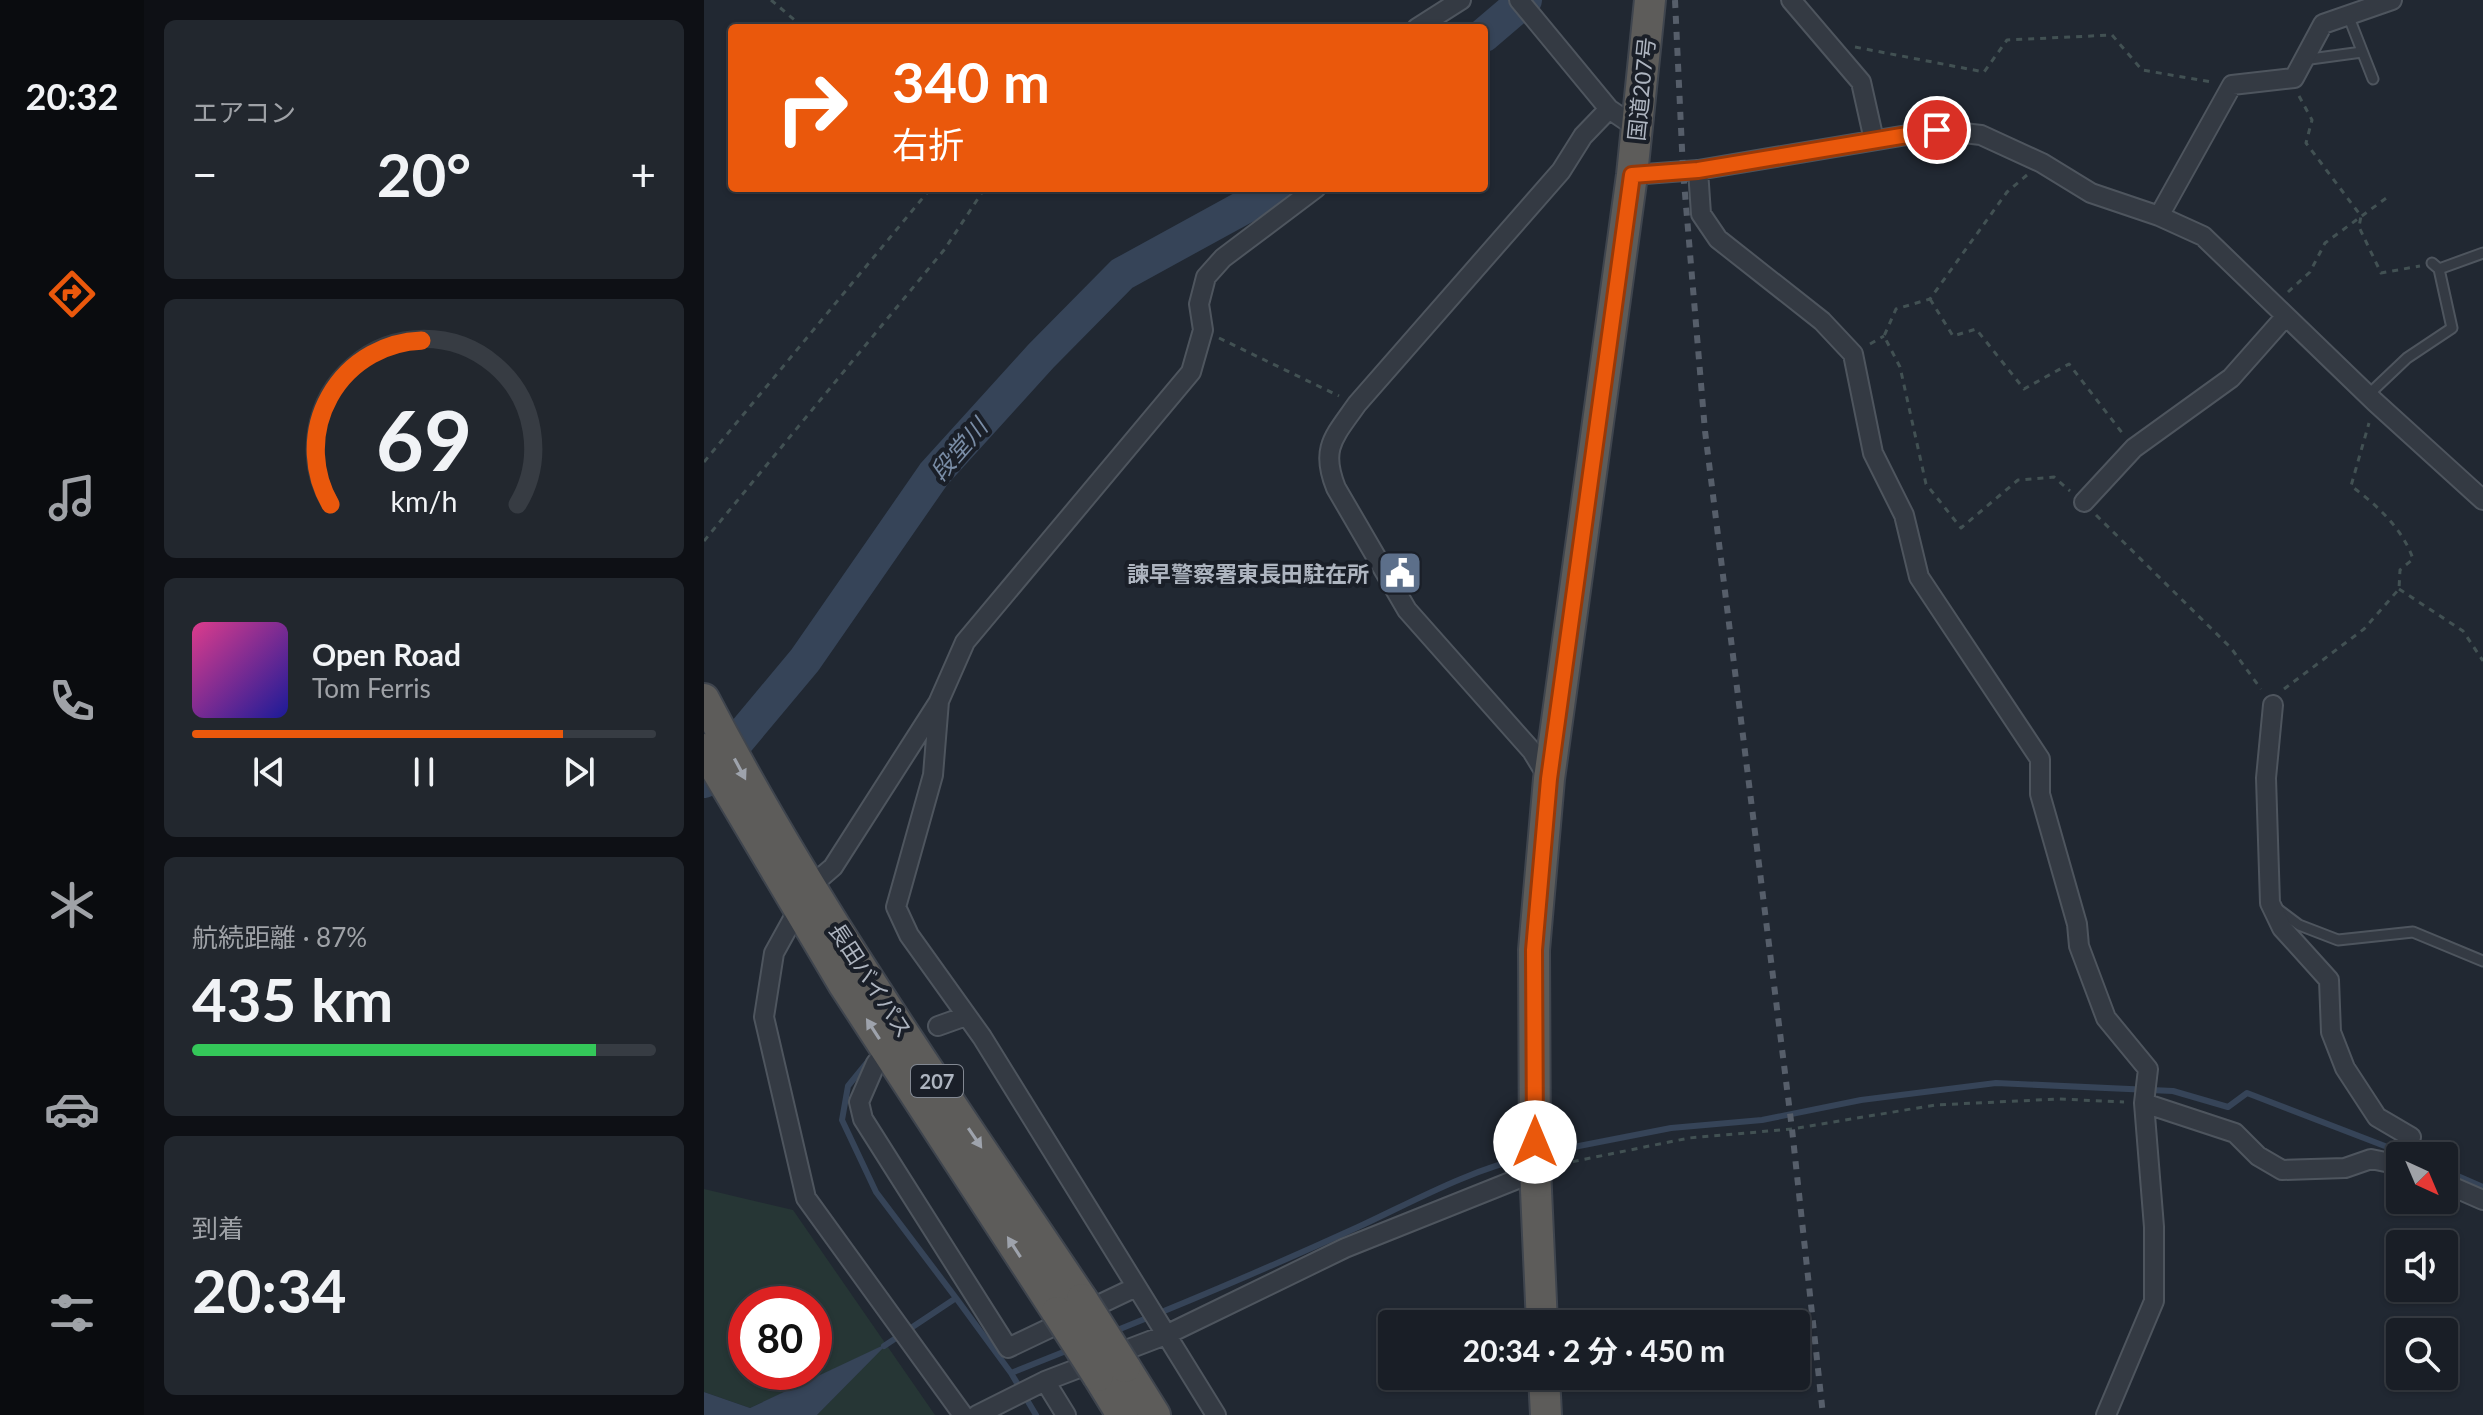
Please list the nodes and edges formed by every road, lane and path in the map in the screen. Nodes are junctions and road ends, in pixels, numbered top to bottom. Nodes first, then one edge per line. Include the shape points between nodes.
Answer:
1 (771, 0) edge
2 (1461, 0) edge
3 (1650, 0) edge
4 (1791, 0) edge
5 (2392, 0) edge
6 (1525, 6) edge
7 (2348, 15) junction
8 (799, 24) edge
9 (1423, 24) edge
10 (1823, 38) junction
11 (2362, 52) junction
12 (2303, 60) junction
13 (2289, 78) junction
14 (2373, 79) dead end
15 (2232, 85) junction
16 (1609, 109) junction
17 (1637, 128) junction
18 (1874, 140) junction
19 (2042, 163) junction
20 (1698, 170) junction
21 (1632, 175) junction
22 (928, 192) edge
23 (982, 192) edge
24 (1311, 192) edge
25 (2389, 196) dead end
26 (2159, 216) junction
27 (2361, 216) junction
28 (2483, 253) edge
29 (2435, 266) junction
30 (1930, 299) junction
31 (2279, 312) junction
32 (1203, 330) junction
33 (2371, 399) junction
34 (1357, 404) junction
35 (2134, 448) junction
36 (704, 462) edge
37 (2483, 500) edge
38 (2084, 502) junction
39 (704, 541) edge
40 (2399, 589) junction
41 (2483, 661) edge
42 (704, 699) edge
43 (939, 701) junction
44 (2273, 705) junction
45 (704, 749) edge
46 (1549, 779) junction
47 (796, 884) junction
48 (2270, 903) junction
49 (2483, 961) edge
50 (966, 1016) junction
51 (938, 1026) dead end
52 (876, 1063) dead end
53 (2144, 1102) junction
54 (2409, 1142) edge
55 (1535, 1161) junction
56 (2386, 1162) edge
57 (2458, 1189) edge
58 (2483, 1200) edge
59 (1136, 1287) junction
60 (1541, 1310) edge
61 (1165, 1330) junction
62 (1112, 1372) junction
63 (1039, 1384) junction
64 (1545, 1390) edge
65 (963, 1415) edge
66 (977, 1415) edge
67 (1066, 1415) edge
68 (1122, 1415) edge
69 (1155, 1415) edge
70 (1216, 1415) edge
71 (1546, 1415) edge
72 (2106, 1415) edge

1 - 8 path
2 - 9 street
3 - 17 highway, 国道207号
4 - 10 street
5 - 7 street
6 - 16 street
7 - 11 lane
7 - 12 street via 2323,24
10 - 15 path via 1984,72 2007,40 2112,35 2142,70
10 - 18 street via 1861,82
11 - 12 lane
11 - 14 lane
12 - 13 street
13 - 15 street
13 - 27 path via 2312,120 2306,143
15 - 26 street
16 - 17 street
16 - 34 street
17 - 21 highway, 国道207号
18 - 19 street via 1937,130 1981,135
18 - 20 street
19 - 26 street via 2091,193
19 - 30 path via 2007,192
20 - 21 street
20 - 53 street via 1701,214 1718,239 1822,321 1853,354 1873,453 1904,515 1919,577 2040,759 2040,794 2079,946 2106,1018 2148,1069
21 - 46 highway, 国道207号
22 - 36 path
23 - 39 path via 944,250
24 - 32 street via 1223,258 1206,277 1199,304
25 - 27 path
26 - 31 street via 2203,236
27 - 29 path via 2359,227 2381,273
27 - 31 path via 2325,243
28 - 29 lane
29 - 33 lane via 2452,328 2407,358
30 - 35 path via 1953,336 1976,329 2024,389 2069,364
30 - 38 path via 1896,309 1884,336 1900,367 1926,484 1961,528 2018,480 2054,477
31 - 33 street
31 - 35 street via 2231,378
32 - 34 path
32 - 43 street via 1191,372 965,642
33 - 37 street
33 - 40 path via 2351,486 2374,503 2409,546 2413,559 2400,570
34 - 46 street via 1328,446 1328,469 1336,488 1407,610 1532,751
35 - 38 street
38 - 44 path via 2231,648
40 - 41 path via 2463,631
40 - 44 path via 2364,629 2282,691
42 -> 47 highway, 長田バイパス / 207
43 - 47 street via 833,867
43 - 50 street via 933,775 896,907 909,935
44 - 48 street via 2266,778
45 - 47 highway, 長田バイパス / 207
46 - 55 highway, 国道207号 via 1534,950
47 - 62 highway, 長田バイパス / 207, bridge
47 - 65 street via 774,953 764,1017 806,1198
48 - 49 lane via 2299,925 2338,940 2413,932
48 - 54 street via 2282,928 2329,980 2331,1032 2345,1068 2377,1117 2411,1137
50 - 51 street
50 - 59 street
52 - 59 street via 859,1102 863,1119 1008,1348
53 - 55 path via 2059,1099 1935,1105
53 - 56 street via 2235,1133 2282,1170 2345,1168 2371,1159
53 - 72 street via 2154,1301
55 - 60 highway, 国道207号
55 - 61 street
57 - 58 street
59 - 61 street
61 - 63 street
61 - 70 street
62 - 68 highway, 長田バイパス / 207
62 - 69 highway, 長田バイパス / 207
63 - 66 street
63 - 67 street
64 - 71 highway

